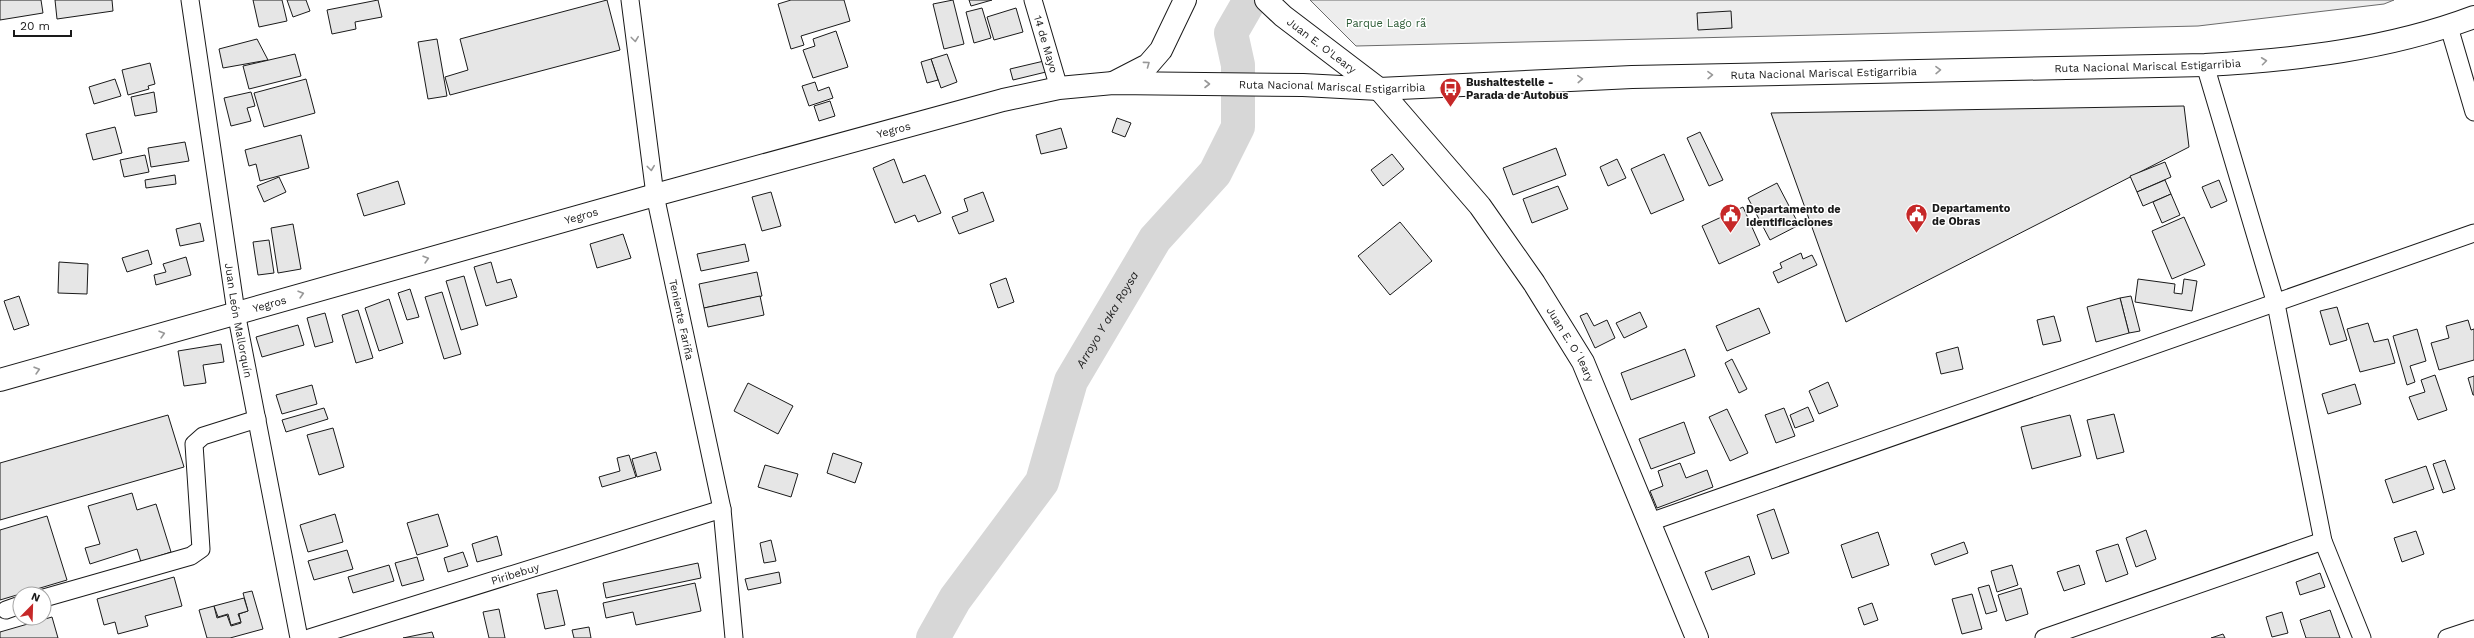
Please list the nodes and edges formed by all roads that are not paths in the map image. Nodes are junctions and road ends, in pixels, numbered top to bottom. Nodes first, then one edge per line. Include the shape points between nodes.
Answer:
1 (190, 0) edge
2 (630, 0) edge
3 (1033, 0) edge
4 (1185, 0) edge
5 (1266, 0) edge
6 (2474, 17) edge
7 (2449, 27) junction
8 (2205, 65) junction
9 (1113, 83) junction
10 (1168, 84) joint
11 (1059, 88) junction
12 (1379, 89) junction
13 (2474, 112) edge
14 (655, 195) junction
15 (2474, 233) edge
16 (2276, 304) junction
17 (236, 312) junction
18 (0, 380) edge
19 (257, 419) junction
20 (722, 509) junction
21 (1650, 522) junction
22 (2323, 541) junction
23 (52, 596) edge
24 (2474, 629) edge
25 (299, 638) edge
26 (309, 638) edge
27 (734, 638) edge
28 (1696, 638) edge
29 (2044, 638) edge
30 (2362, 638) edge
31 (2447, 638) edge

1 - 17 street, Juan León Mallorquín
2 -> 14 street, Teniente Fariña
3 - 11 street, 14 de Mayo
9 -> 4 main road via 1148,65 1162,50
5 - 12 main road, Juan E. O'Leary via 1283,16
6 - 7 main road, Ruta Nacional Mariscal Estigarribia
8 -> 7 main road, Ruta Nacional Mariscal Estigarribia via 2258,62 2347,51
7 - 13 street
12 -> 8 main road, Ruta Nacional Mariscal Estigarribia via 1632,77
8 - 16 street
9 - 10 main road, Yegros
9 - 11 main road, Yegros
10 -> 12 main road, Ruta Nacional Mariscal Estigarribia via 1303,84
11 - 14 main road, Yegros via 1003,100
12 - 21 main road, Juan E. O´leary via 1480,206 1534,283 1583,362
17 -> 14 main road, Yegros
14 - 20 street, Teniente Fariña
15 - 16 street
16 - 21 street
16 - 22 street
18 -> 17 main road, Yegros
17 - 19 street, Juan León Mallorquín
19 - 23 street via 203,436 194,444 201,549 191,556
19 - 25 street, Juan León Mallorquín
20 - 26 street, Piribebuy
20 - 27 street, Teniente Fariña
21 - 28 main road, Juan E. O´leary
22 - 29 street
22 - 30 street
24 - 31 street

